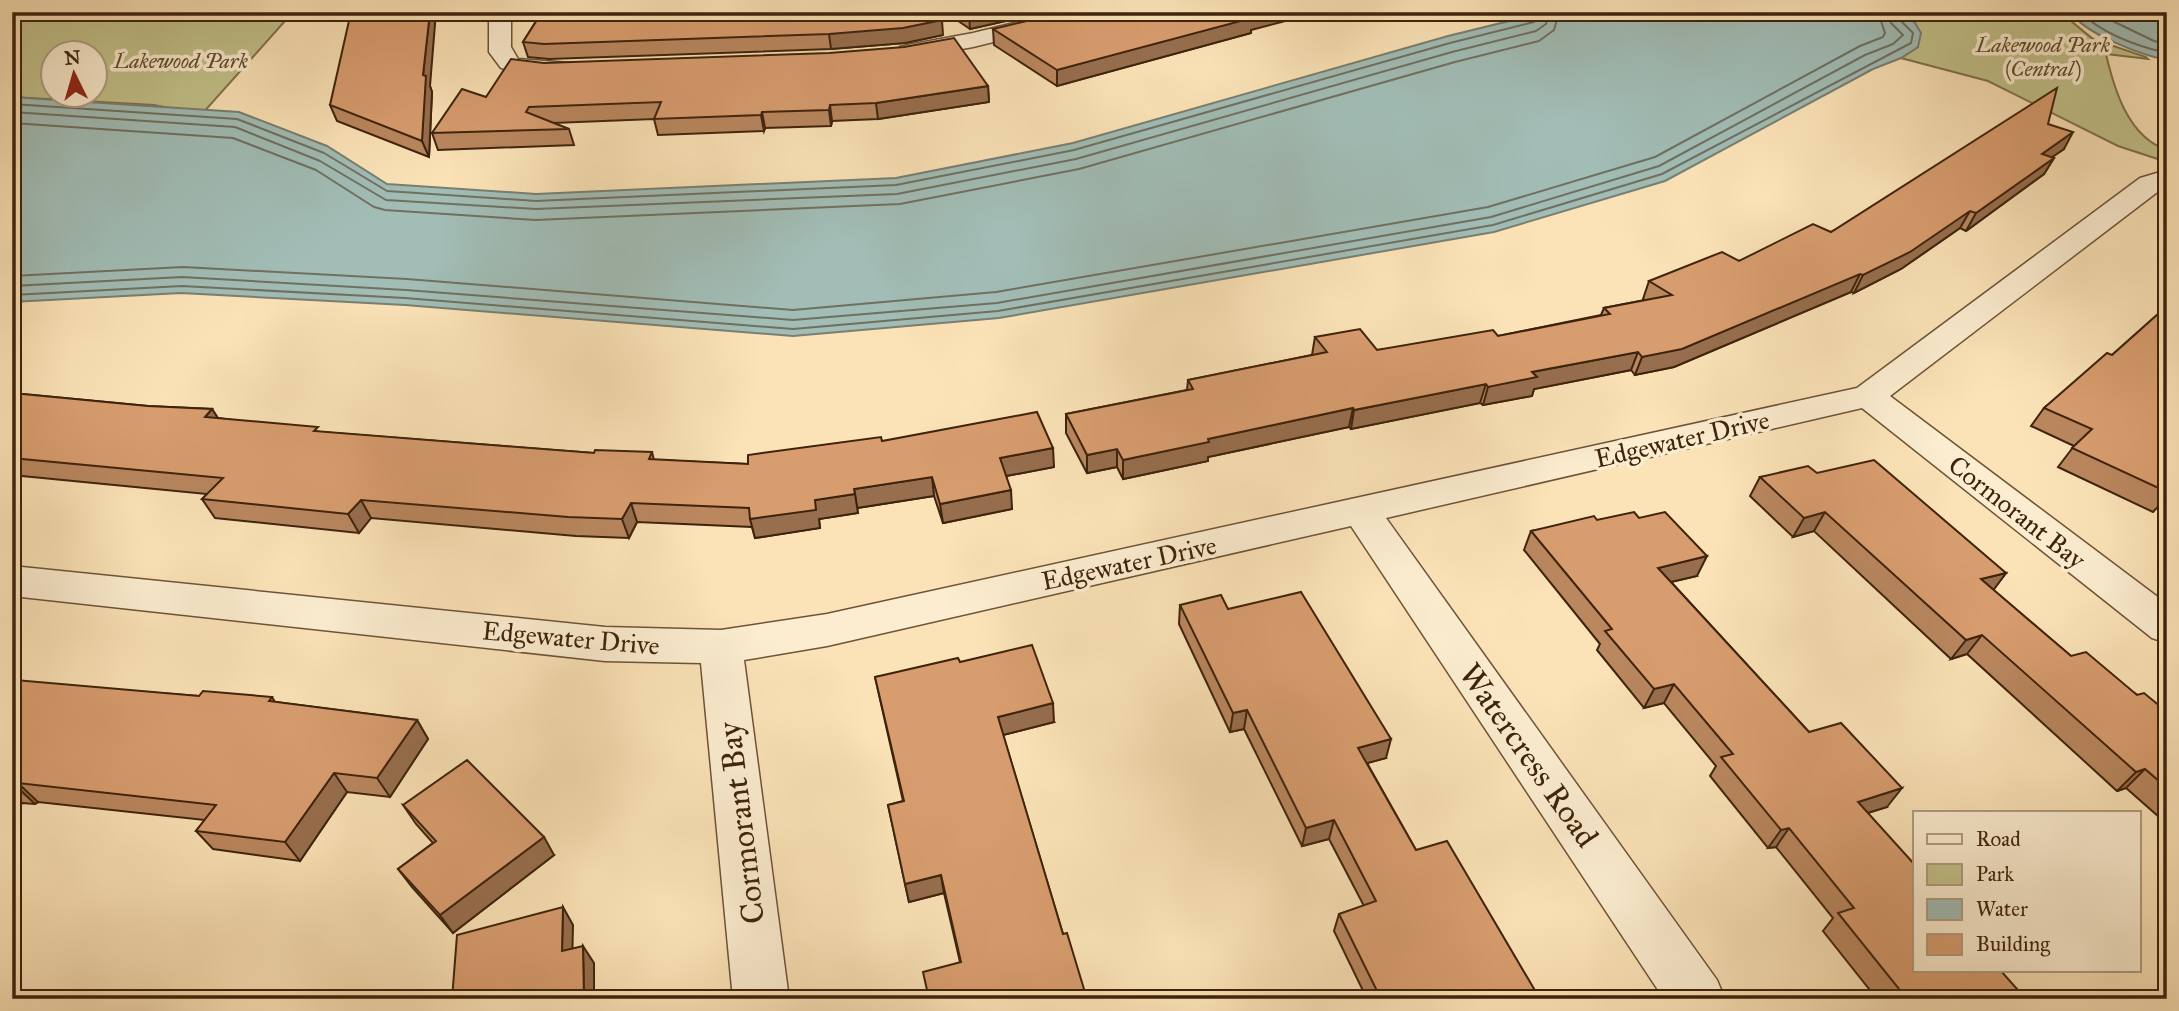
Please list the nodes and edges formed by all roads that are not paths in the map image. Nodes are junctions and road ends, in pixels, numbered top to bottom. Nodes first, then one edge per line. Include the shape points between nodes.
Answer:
1 (500, 12) edge
2 (1087, 12) edge
3 (881, 55) edge
4 (589, 67) edge
5 (2167, 178) edge
6 (1867, 396) junction
7 (1362, 512) junction
8 (12, 582) edge
9 (2167, 627) edge
10 (721, 647) junction
11 (761, 999) edge
12 (1697, 999) edge

1 - 4 street via 500,54 506,61 530,68
2 - 3 street via 972,40
5 - 6 street, Edgewater Drive via 2150,184
6 - 7 street, Edgewater Drive
6 - 9 street, Cormorant Bay
7 - 10 street, Edgewater Drive via 840,627
7 - 12 street, Watercress Road
8 - 10 street, Edgewater Drive via 605,644
10 - 11 street, Cormorant Bay

